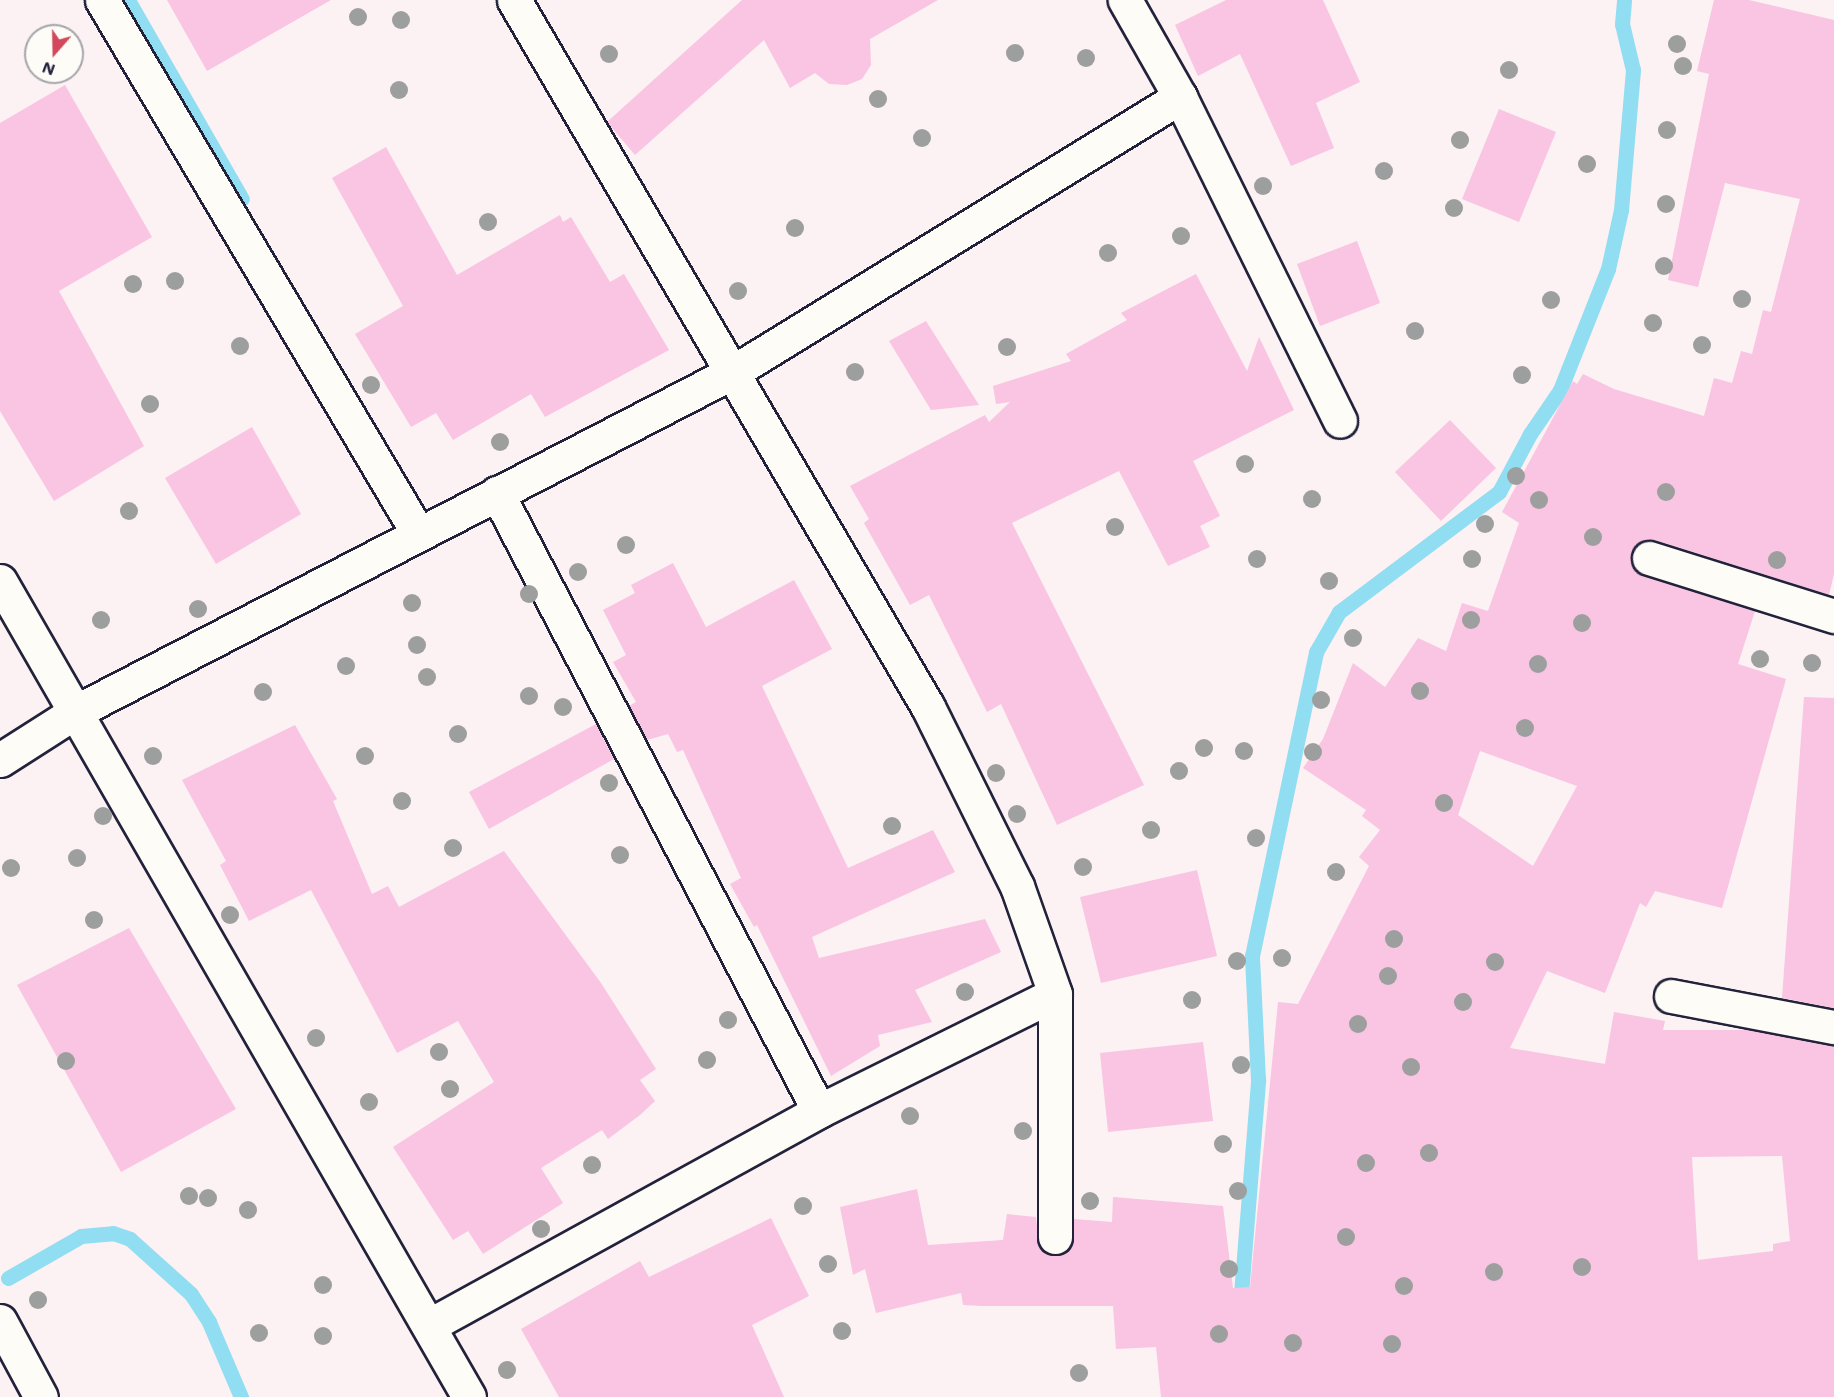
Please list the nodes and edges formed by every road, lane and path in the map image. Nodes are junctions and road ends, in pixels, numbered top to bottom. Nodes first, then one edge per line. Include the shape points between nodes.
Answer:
1 (102, 0) edge
2 (514, 0) edge
3 (1125, 0) edge
4 (1180, 98) junction
5 (733, 372) junction
6 (1340, 421) dead end
7 (496, 493) junction
8 (418, 533) junction
9 (1649, 558) dead end
10 (0, 581) edge
11 (1834, 616) edge
12 (75, 712) junction
13 (0, 760) edge
14 (1055, 994) junction
15 (1671, 996) dead end
16 (1834, 1027) edge
17 (819, 1111) junction
18 (1055, 1237) dead end
19 (0, 1321) edge
20 (430, 1325) junction
21 (41, 1397) edge
22 (469, 1397) edge

1 - 8 street
2 - 5 street
3 - 4 street
4 - 5 street
4 - 6 street
5 - 7 street
5 - 14 street via 979,803 1017,886
7 - 8 street
7 - 17 street
8 - 12 street
9 - 11 street
10 - 12 street
12 - 13 street
12 - 20 street
14 - 17 street
14 - 18 street
15 - 16 street
17 - 20 street
19 - 21 street
20 - 22 street

